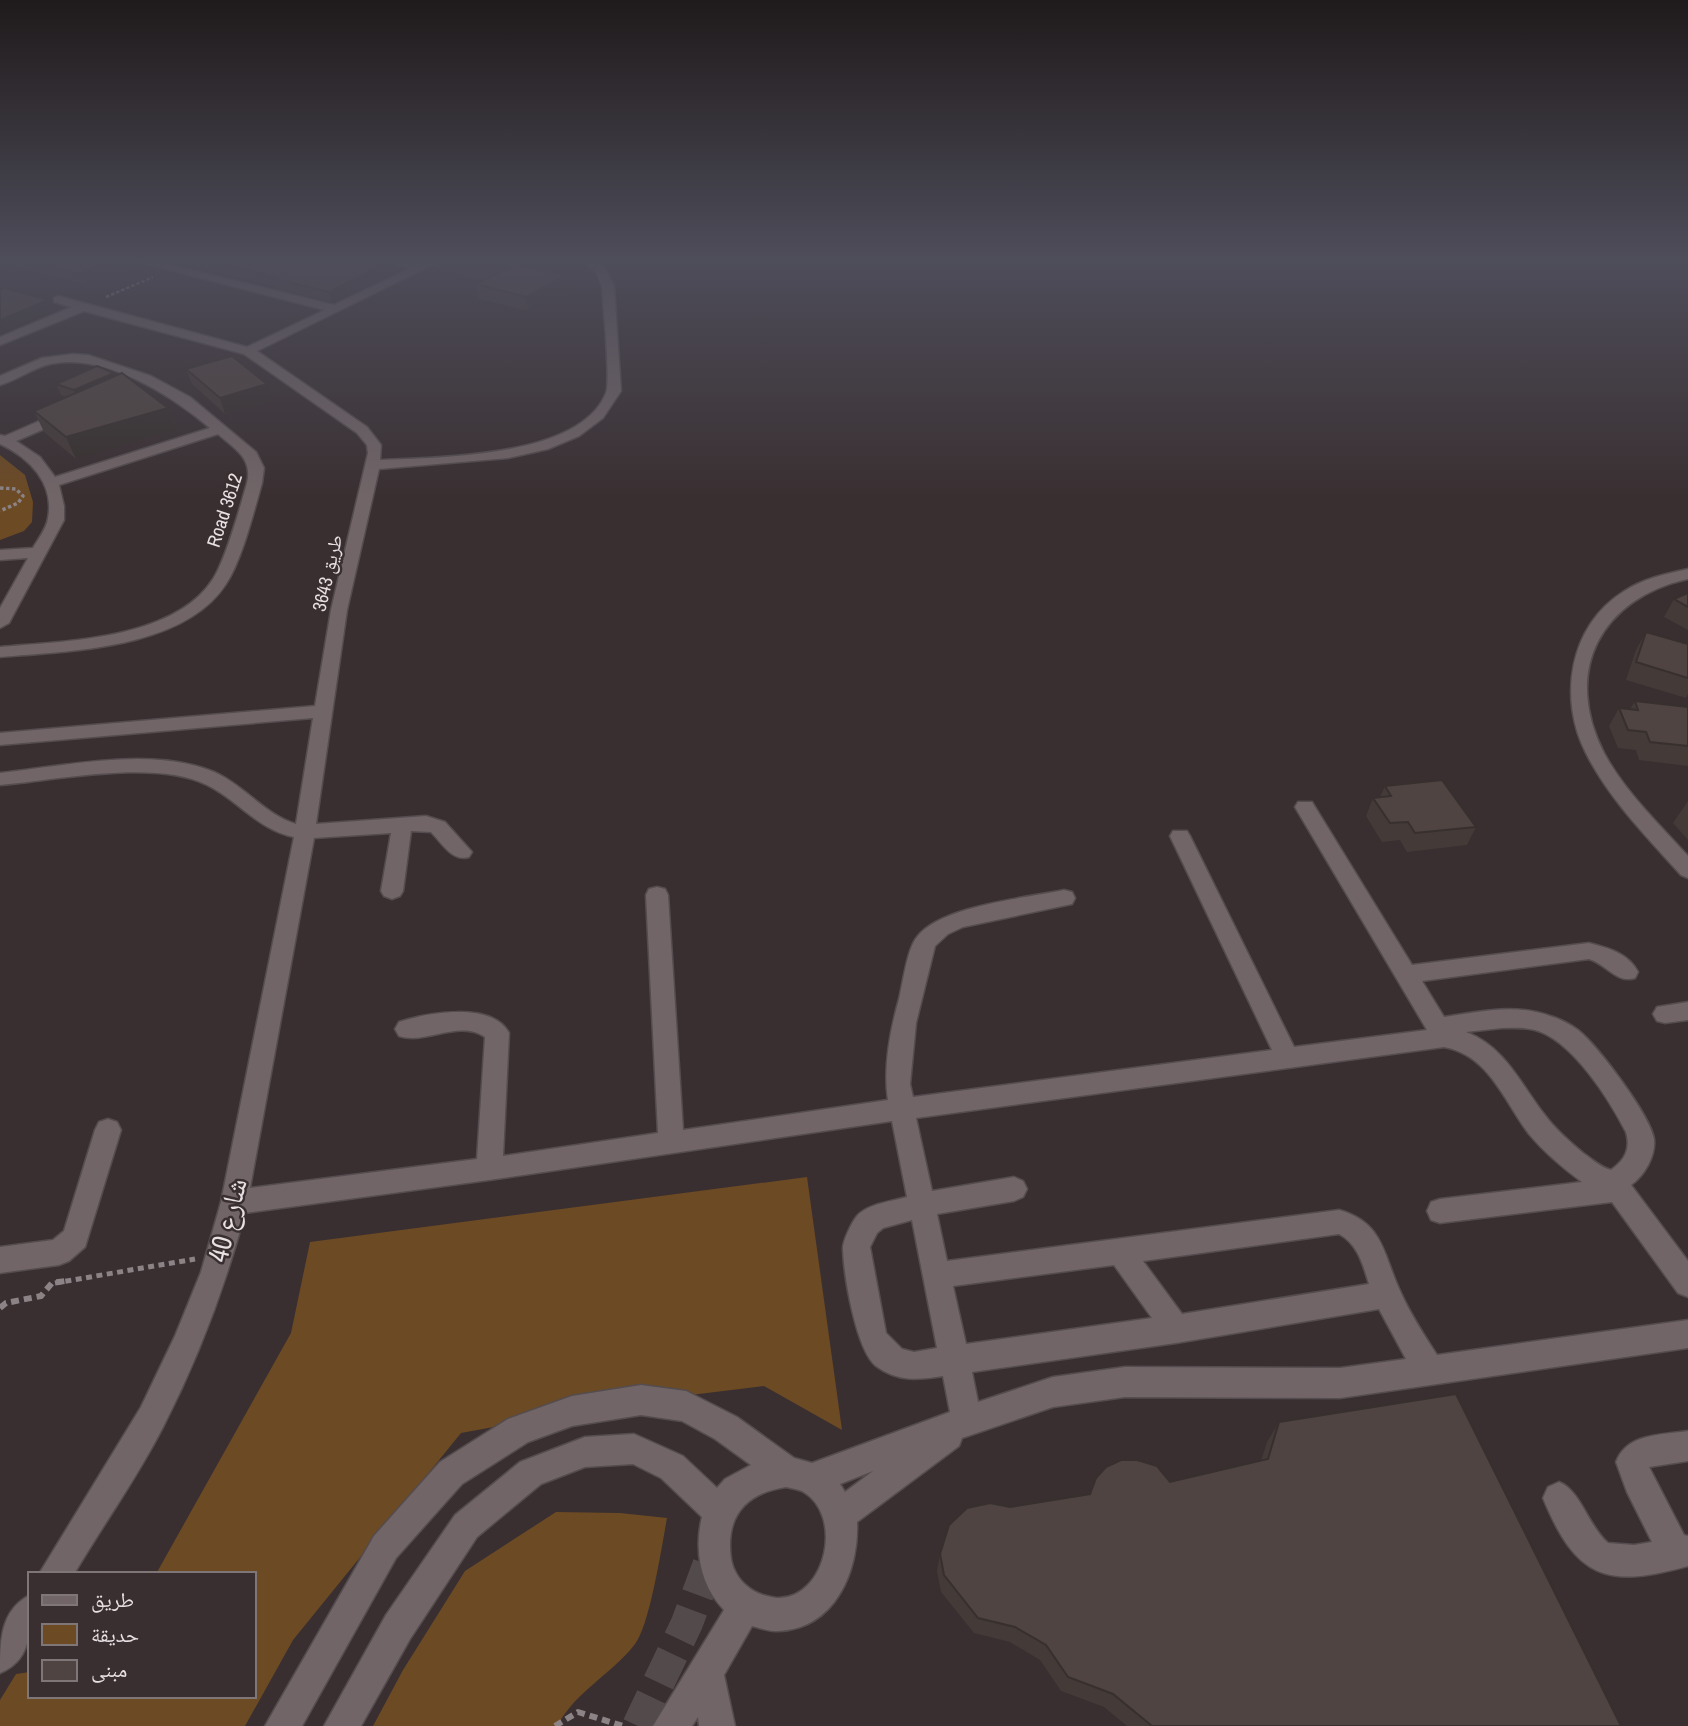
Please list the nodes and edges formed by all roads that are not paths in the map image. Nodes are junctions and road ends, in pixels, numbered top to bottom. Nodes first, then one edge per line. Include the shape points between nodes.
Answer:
1 (198, 338) edge
2 (277, 338) edge
3 (611, 338) edge
4 (248, 351) junction
5 (146, 379) junction
6 (0, 381) edge
7 (120, 390) edge
8 (82, 407) edge
9 (220, 429) junction
10 (2, 440) edge
11 (374, 465) junction
12 (53, 482) junction
13 (39, 552) junction
14 (0, 555) edge
15 (1688, 574) edge
16 (0, 623) edge
17 (0, 652) edge
18 (322, 711) junction
19 (0, 739) edge
20 (0, 779) edge
21 (1305, 807) dead end
22 (402, 825) junction
23 (305, 832) junction
24 (1180, 836) dead end
25 (463, 852) dead end
26 (1688, 870) edge
27 (393, 891) dead end
28 (657, 895) dead end
29 (1064, 898) dead end
30 (1627, 972) dead end
31 (1408, 974) junction
32 (1688, 1011) edge
33 (1664, 1014) dead end
34 (407, 1029) dead end
35 (1441, 1032) junction
36 (1287, 1057) junction
37 (902, 1109) junction
38 (108, 1130) dead end
39 (671, 1143) junction
40 (489, 1169) junction
41 (1616, 1185) junction
42 (1014, 1189) dead end
43 (234, 1202) junction
44 (921, 1205) junction
45 (1440, 1211) dead end
46 (1121, 1252) junction
47 (0, 1260) edge
48 (939, 1275) junction
49 (1688, 1284) edge
50 (1387, 1294) junction
51 (1175, 1329) junction
52 (1688, 1334) edge
53 (954, 1359) junction
54 (1431, 1372) junction
55 (967, 1421) junction
56 (1688, 1446) edge
57 (799, 1475) junction
58 (1559, 1498) dead end
59 (719, 1512) junction
60 (840, 1515) junction
61 (1682, 1551) edge
62 (56, 1572) edge
63 (745, 1606) junction
64 (28, 1613) edge
65 (28, 1614) edge
66 (0, 1645) edge
67 (0, 1656) edge
68 (706, 1673) junction
69 (283, 1726) edge
70 (342, 1726) edge
71 (671, 1726) edge
72 (717, 1726) edge

1 - 4 street
2 - 4 street
3 - 11 street via 614,391 609,405 597,418 566,436 493,456
4 - 11 street, طريق 3643 via 353,424 374,445
5 - 6 street, Road 3612 via 73,358 46,361
5 - 7 street
5 - 9 street, Road 3612 via 176,394
8 - 10 street
9 - 12 street
9 - 17 street, Road 3612 via 251,454 257,468 224,574 208,596 177,617 136,634
10 - 12 street via 37,462
11 - 18 street, طريق 3643 via 339,610
12 - 13 street via 56,520
13 - 14 street
13 - 16 street
15 - 26 street via 1642,588 1619,602 1594,630 1581,660 1578,687 1582,723 1595,753 1631,805
18 - 19 street
18 - 23 street, شارع 40
20 - 23 street via 128,767 181,769 223,784 280,826
21 - 31 street
22 - 23 street
22 - 25 street via 433,825
22 - 27 street
23 - 43 street, شارع 40
24 - 36 street
28 - 39 street
29 - 37 street via 958,920 925,942 904,1023 898,1084
30 - 31 street via 1608,956 1589,951
31 - 35 street
32 - 33 street
34 - 40 street via 474,1021 497,1034
35 - 36 street
35 - 41 street via 1489,1055 1549,1140 1587,1171
35 - 41 street via 1524,1018 1570,1037 1616,1095 1641,1138 1632,1169
36 - 37 street
37 - 39 street
37 - 44 street
38 - 47 street via 75,1238 59,1252
39 - 40 street
40 - 43 street
41 - 45 street
41 - 49 street
42 - 44 street
43 - 62 street, شارع 40 via 187,1343 152,1418
44 - 48 street
44 - 53 street via 876,1218 856,1247 872,1336 884,1355 903,1365
46 - 48 street
46 - 50 street via 1339,1222 1358,1232 1369,1248
46 - 51 street
48 - 53 street
50 - 51 street
50 - 54 street
51 - 53 street
52 - 54 street
53 - 55 street
54 - 55 street via 1340,1383 1125,1382 1053,1392
55 - 57 street
55 - 60 street
56 - 61 street via 1642,1453 1631,1462
57 - 59 street via 767,1472 748,1480
57 - 60 street via 828,1494
57 - 69 street via 686,1406 641,1400 572,1411 519,1430 450,1473 386,1547
58 - 61 street via 1587,1546 1603,1559 1623,1562
59 - 63 street via 713,1553 718,1574
59 - 70 street via 672,1467 634,1449 585,1452 531,1473 466,1526 398,1627
60 - 63 street via 844,1548 833,1580 814,1602 773,1615
63 - 68 street
64 - 66 street
65 - 67 street
68 - 71 street
68 - 72 street

